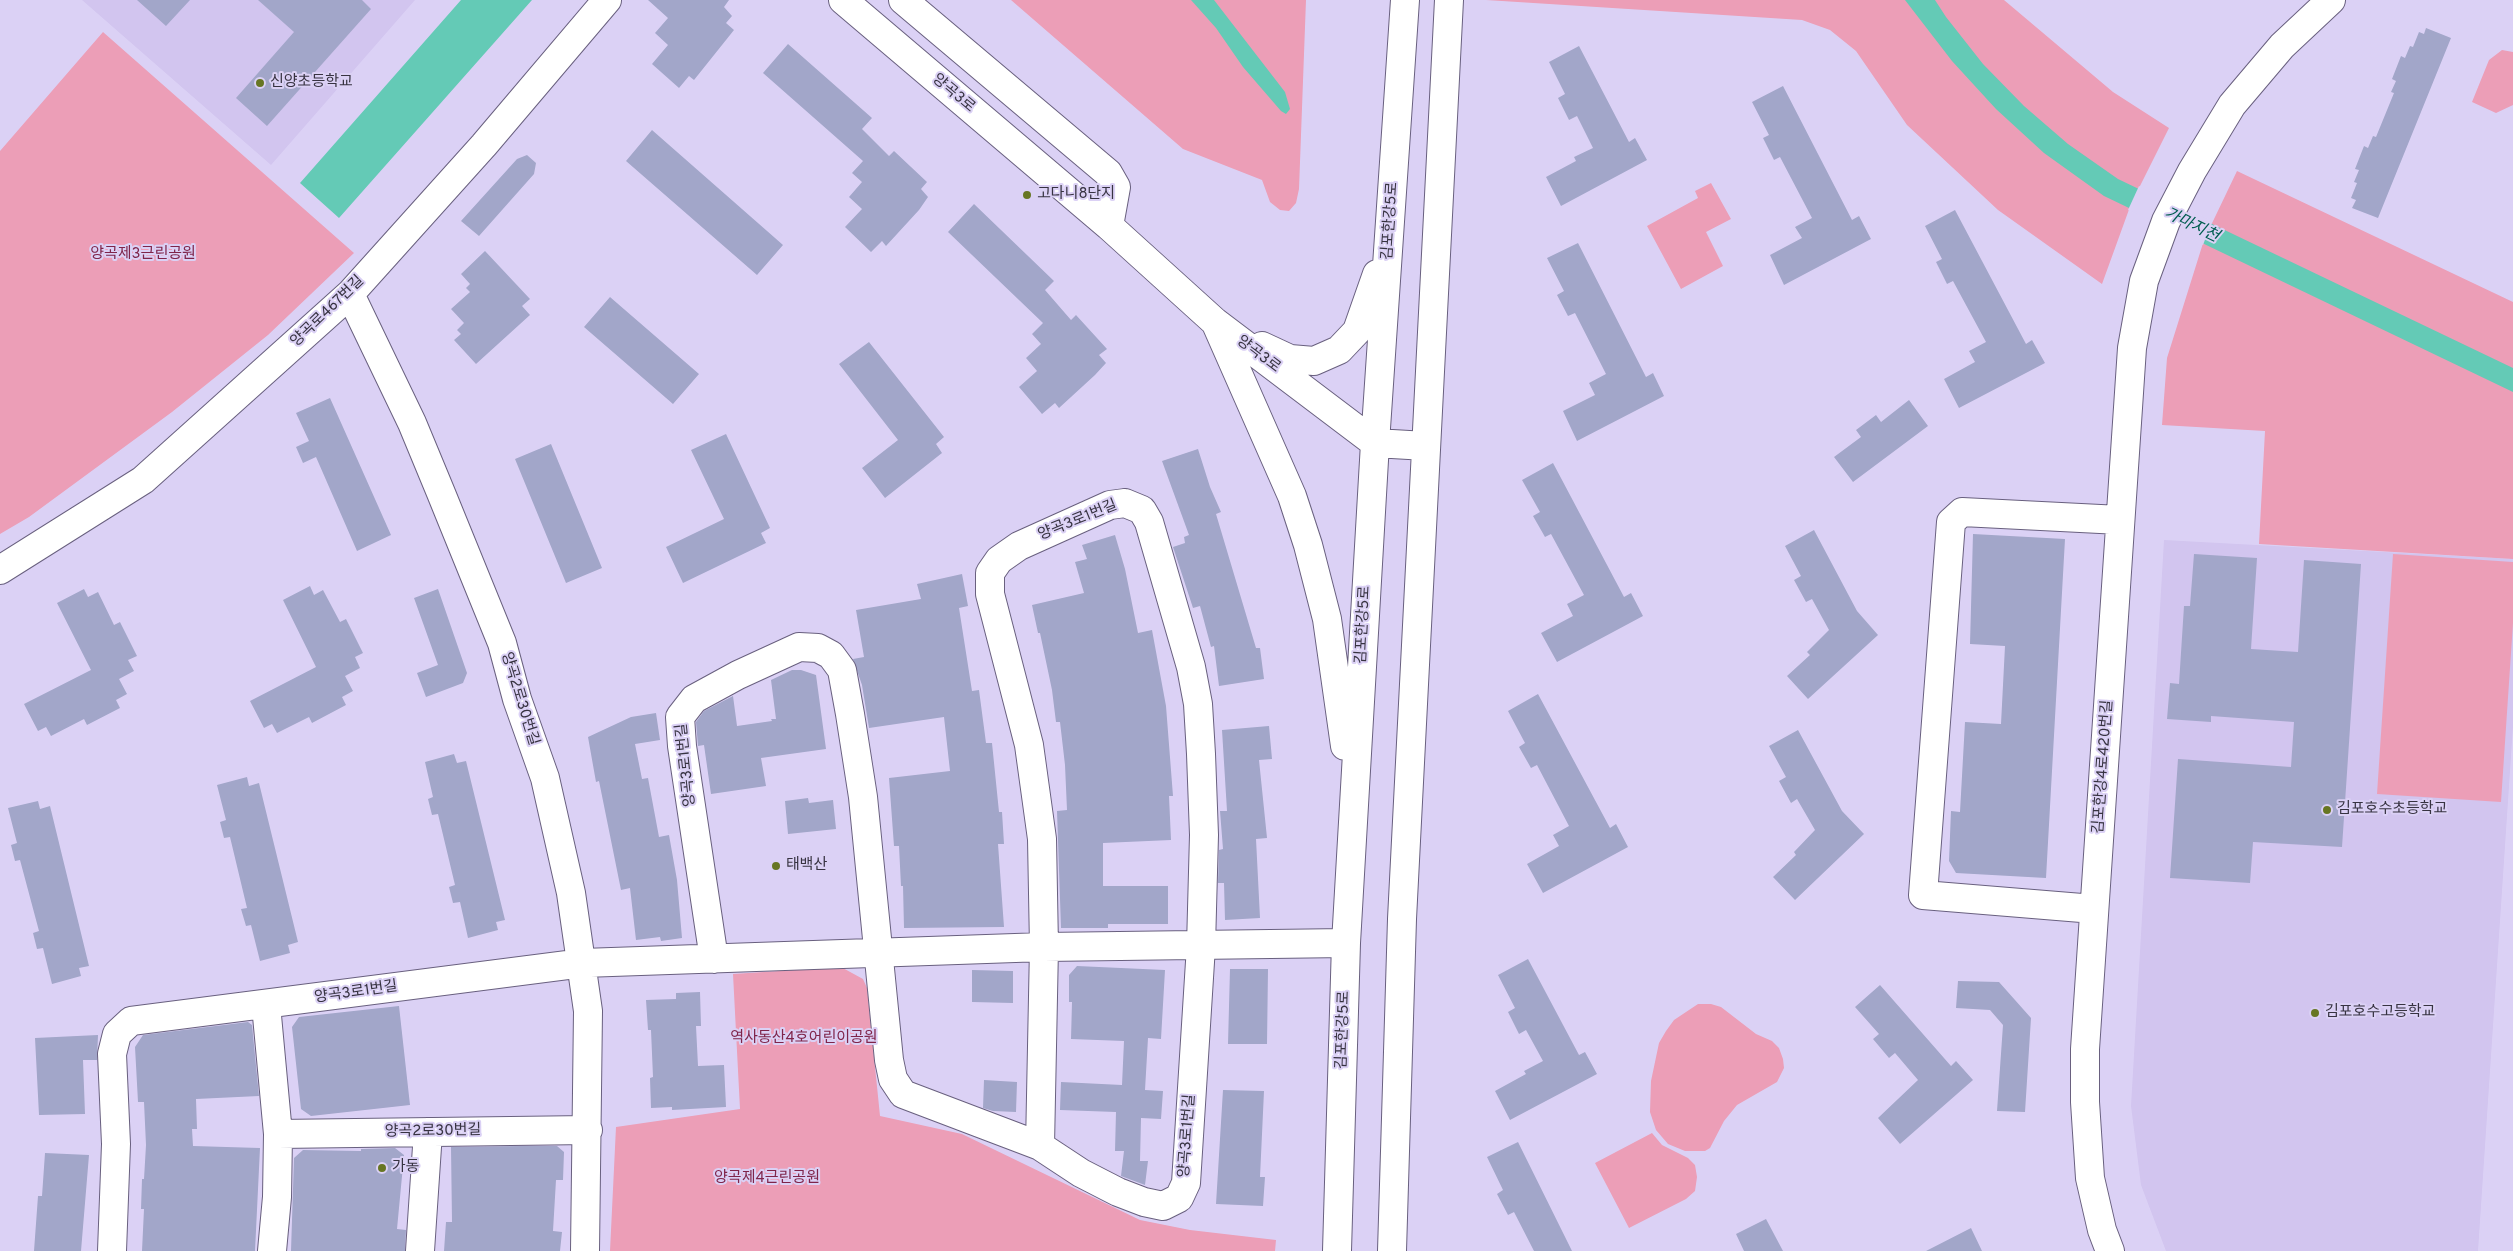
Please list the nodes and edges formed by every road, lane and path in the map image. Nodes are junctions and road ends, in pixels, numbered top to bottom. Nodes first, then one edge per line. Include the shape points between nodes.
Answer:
1 (606, 0) edge
2 (843, 0) edge
3 (903, 0) edge
4 (1405, 0) edge
5 (1449, 0) edge
6 (2331, 0) edge
7 (1392, 219) junction
8 (1109, 226) junction
9 (350, 294) junction
10 (1215, 322) junction
11 (1375, 443) junction
12 (1426, 446) junction
13 (2120, 520) junction
14 (0, 570) edge
15 (1354, 806) junction
16 (2094, 909) junction
17 (1346, 943) junction
18 (1201, 946) junction
19 (1044, 948) junction
20 (880, 953) junction
21 (714, 959) junction
22 (583, 963) junction
23 (266, 1005) junction
24 (588, 1130) junction
25 (428, 1132) junction
26 (278, 1134) junction
27 (1040, 1146) junction
28 (112, 1251) edge
29 (272, 1251) edge
30 (420, 1251) edge
31 (586, 1251) edge
32 (1337, 1251) edge
33 (1392, 1251) edge
34 (2110, 1251) edge

1 - 9 street, 양곡로467번길 via 484,144
2 - 8 street, 양곡3로
3 - 8 street via 1108,173 1116,188
4 - 7 street, 김포한강5로
5 - 12 street
6 - 13 street, 김포한강4로420번길 via 2282,46 2232,106 2166,221 2144,281 2132,348
7 - 10 street via 1357,331 1339,350 1314,360 1290,359
7 - 11 street, 김포한강5로
8 - 10 street, 양곡3로
9 - 14 street, 양곡로467번길 via 142,480
9 - 22 street, 양곡2로30번길 via 412,424 502,643 517,699 545,778
10 - 11 street, 양곡3로
10 - 15 street via 1292,496 1308,546 1327,618
11 - 12 street
11 - 15 street, 김포한강5로
12 - 33 street via 1402,919
13 - 16 street, 김포한강4로420번길
13 - 16 street via 1962,512 1951,522 1922,896
15 - 17 street, 김포한강5로
16 - 34 street, 김포한강4로420번길 via 2085,1102 2090,1178
17 - 18 street, 양곡3로1번길
17 - 32 street, 김포한강5로
18 - 19 street, 양곡3로1번길
18 - 19 street, 양곡3로1번길 via 1204,835 1198,704 1191,667 1149,522 1142,510 1125,503 1110,505 1019,546 999,560 990,573 990,594 1029,745 1037,789 1042,839
18 - 27 street, 양곡3로1번길 via 1186,1183 1179,1198 1163,1206 1144,1202 1081,1173
19 - 20 street, 양곡3로1번길
19 - 27 street, 양곡3로1번길
20 - 21 street, 양곡3로1번길
20 - 21 street, 양곡3로1번길 via 862,797 842,670 831,655 818,648 799,647 694,699 680,718
20 - 27 street, 양곡3로1번길 via 889,1060 893,1079 903,1094
21 - 22 street, 양곡3로1번길
22 - 23 street, 양곡3로1번길
22 - 24 street, 양곡2로30번길 via 588,1011
23 - 26 street
23 - 28 street, 양곡3로1번길 via 131,1020 116,1034 112,1054 116,1144
24 - 25 street, 양곡2로30번길
24 - 31 street, 양곡2로30번길
25 - 26 street, 양곡2로30번길
25 - 30 street
26 - 29 street

